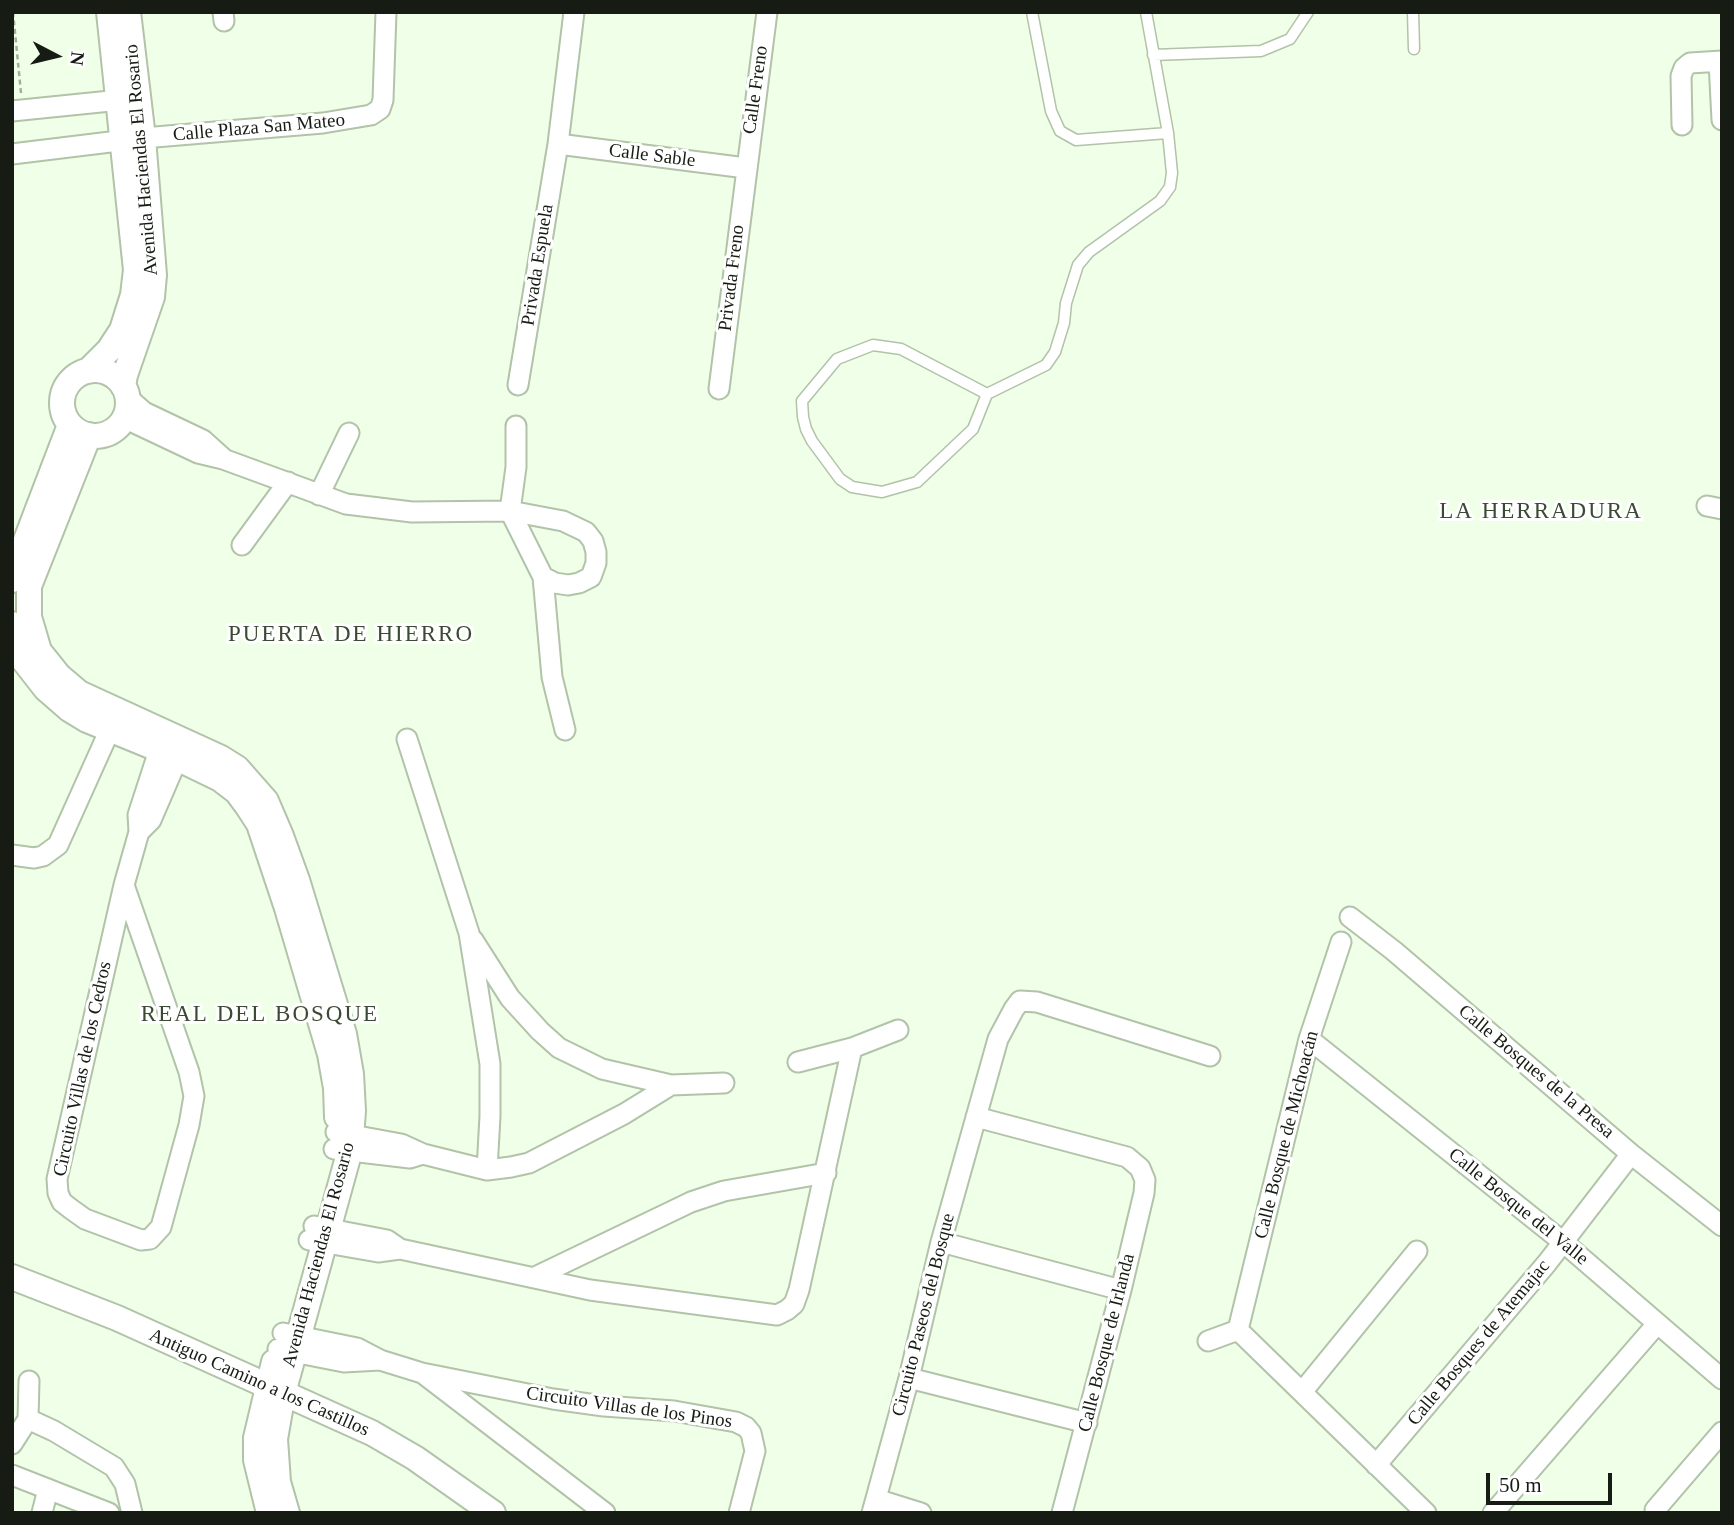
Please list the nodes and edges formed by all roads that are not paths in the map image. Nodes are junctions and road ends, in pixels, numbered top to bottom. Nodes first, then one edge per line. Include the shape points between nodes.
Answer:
1 (110, 12) edge
2 (128, 12) edge
3 (386, 12) edge
4 (574, 12) edge
5 (766, 12) edge
6 (1032, 12) edge
7 (1146, 12) edge
8 (1308, 12) edge
9 (1413, 12) edge
10 (1414, 49) dead end
11 (1153, 55) junction
12 (1721, 61) edge
13 (129, 99) junction
14 (18, 110) edge
15 (1722, 120) edge
16 (1682, 125) dead end
17 (1168, 133) junction
18 (133, 140) junction
19 (558, 144) junction
20 (12, 154) edge
21 (746, 168) junction
22 (88, 371) junction
23 (518, 385) dead end
24 (719, 388) dead end
25 (987, 394) junction
26 (125, 401) junction
27 (516, 426) dead end
28 (79, 430) junction
29 (349, 433) dead end
30 (288, 482) junction
31 (318, 495) junction
32 (510, 511) junction
33 (242, 545) dead end
34 (543, 577) junction
35 (12, 580) edge
36 (21, 643) edge
37 (114, 721) junction
38 (565, 730) dead end
39 (407, 738) dead end
40 (171, 746) junction
41 (12, 855) edge
42 (124, 885) junction
43 (1350, 917) dead end
44 (468, 933) junction
45 (1341, 942) dead end
46 (898, 1030) dead end
47 (1309, 1040) junction
48 (852, 1048) junction
49 (1210, 1056) dead end
50 (798, 1062) dead end
51 (724, 1083) dead end
52 (671, 1085) junction
53 (976, 1118) junction
54 (343, 1141) junction
55 (1631, 1154) junction
56 (486, 1170) junction
57 (826, 1172) junction
58 (1722, 1226) edge
59 (319, 1235) junction
60 (941, 1242) junction
61 (1563, 1242) junction
62 (1417, 1251) dead end
63 (12, 1277) edge
64 (535, 1277) junction
65 (1121, 1290) junction
66 (1657, 1324) junction
67 (1238, 1330) junction
68 (1208, 1341) dead end
69 (288, 1343) junction
70 (422, 1373) junction
71 (909, 1378) junction
72 (1722, 1379) edge
73 (29, 1381) dead end
74 (275, 1390) junction
75 (1302, 1392) junction
76 (27, 1419) junction
77 (1087, 1423) junction
78 (1722, 1432) edge
79 (12, 1444) edge
80 (1376, 1465) junction
81 (12, 1475) edge
82 (48, 1489) junction
83 (271, 1497) edge
84 (874, 1506) edge
85 (1655, 1510) dead end
86 (43, 1513) edge
87 (109, 1513) edge
88 (132, 1513) edge
89 (287, 1513) edge
90 (493, 1513) edge
91 (605, 1513) edge
92 (739, 1513) edge
93 (921, 1513) edge
94 (1062, 1513) edge
95 (1426, 1513) edge
96 (1493, 1513) edge

1 - 13 street, Avenida Haciendas El Rosario
2 - 13 street, Avenida Haciendas El Rosario
3 - 18 street, Calle Plaza San Mateo via 383,100 371,115
4 - 19 street, Privada Espuela
5 - 21 street, Calle Freno
6 - 17 lane via 1051,111 1060,131 1076,140
7 - 11 lane
8 - 11 lane via 1290,39 1261,51
9 - 10 lane
11 - 17 lane
12 - 15 street
12 - 16 street via 1690,63 1684,68
13 - 14 street
13 - 18 street, Avenida Haciendas El Rosario
17 - 25 lane via 1170,187 1160,201 1079,265 1055,352 1046,365
18 - 20 street, Calle Plaza San Mateo
18 - 22 street, Avenida Haciendas El Rosario via 133,295 122,330
18 - 26 street, Avenida Haciendas El Rosario via 154,275 152,297 125,375
19 - 21 street, Calle Sable
19 - 23 street, Privada Espuela
21 - 24 street, Privada Freno
22 - 26 street via 108,373
22 - 28 street via 69,383 62,404 64,415
25 - 25 lane via 973,429 937,464 917,482 882,492 852,487 840,479 812,441 803,417 802,401 837,359 873,345 901,349
26 - 28 street via 118,426 109,433 99,436
26 - 30 street via 198,453
27 - 32 street
28 - 35 street
28 - 36 street, Avenida Haciendas El Rosario via 29,586
29 - 31 street
30 - 31 street
30 - 33 street
31 - 32 street via 346,504 411,512
32 - 34 street
32 - 34 street via 564,521 593,541 596,563 591,577 568,585
34 - 38 street via 552,677
36 - 37 street, Avenida Haciendas El Rosario
37 - 40 street, Avenida Haciendas El Rosario
37 - 41 street via 58,845 34,858
39 - 44 street
40 - 42 street, Circuito Villas de los Cedros via 138,815 139,832
40 - 54 street, Avenida Haciendas El Rosario via 237,768 265,801 281,836 344,1034 353,1091
42 - 42 street, Circuito Villas de los Cedros via 57,1179 62,1202 71,1209 141,1240 150,1239 161,1227 194,1096
43 - 55 street, Calle Bosques de la Presa
44 - 52 street via 510,998 559,1048 602,1069
44 - 56 street via 490,1064
45 - 47 street, Calle Bosque de Michoacán
46 - 48 street
47 - 61 street, Calle Bosque del Valle
47 - 67 street, Calle Bosque de Michoacán
48 - 50 street
48 - 57 street
49 - 53 street, Circuito Paseos del Bosque via 1037,1002 1020,1001 998,1039
51 - 52 street
52 - 56 street via 529,1163
53 - 60 street, Circuito Paseos del Bosque
53 - 65 street, Calle Bosque de Irlanda via 1135,1162 1143,1173 1144,1193
54 - 56 street
54 - 59 street, Avenida Haciendas El Rosario
55 - 58 street, Calle Bosques de la Presa
55 - 61 street, Calle Bosques de Atemajac
57 - 64 street via 702,1198
57 - 64 street via 799,1290 794,1304 777,1315 604,1292
59 - 64 street via 378,1252 400,1249
59 - 69 street, Avenida Haciendas El Rosario
60 - 65 street
60 - 71 street, Circuito Paseos del Bosque
61 - 66 street, Calle Bosque del Valle
61 - 80 street, Calle Bosques de Atemajac
62 - 75 street
63 - 74 street, Antiguo Camino a los Castillos via 117,1318
65 - 77 street, Calle Bosque de Irlanda
66 - 72 street, Calle Bosque del Valle
66 - 96 street
67 - 68 street
67 - 75 street
69 - 70 street, Circuito Villas de los Pinos via 357,1348
69 - 74 street, Avenida Haciendas El Rosario
70 - 91 street, Circuito Villas de los Pinos
70 - 92 street, Circuito Villas de los Pinos via 604,1406 683,1412 736,1422 751,1433 755,1451
71 - 77 street
71 - 84 street, Circuito Paseos del Bosque
73 - 76 street
74 - 83 street, Avenida Haciendas El Rosario via 256,1438 256,1460
74 - 90 street, Antiguo Camino a los Castillos via 396,1447
75 - 80 street
76 - 79 street
76 - 88 street via 114,1467 125,1484
77 - 94 street, Calle Bosque de Irlanda
78 - 85 street
80 - 95 street
81 - 82 street
82 - 86 street
82 - 87 street
83 - 89 street, Avenida Haciendas El Rosario
84 - 93 street

